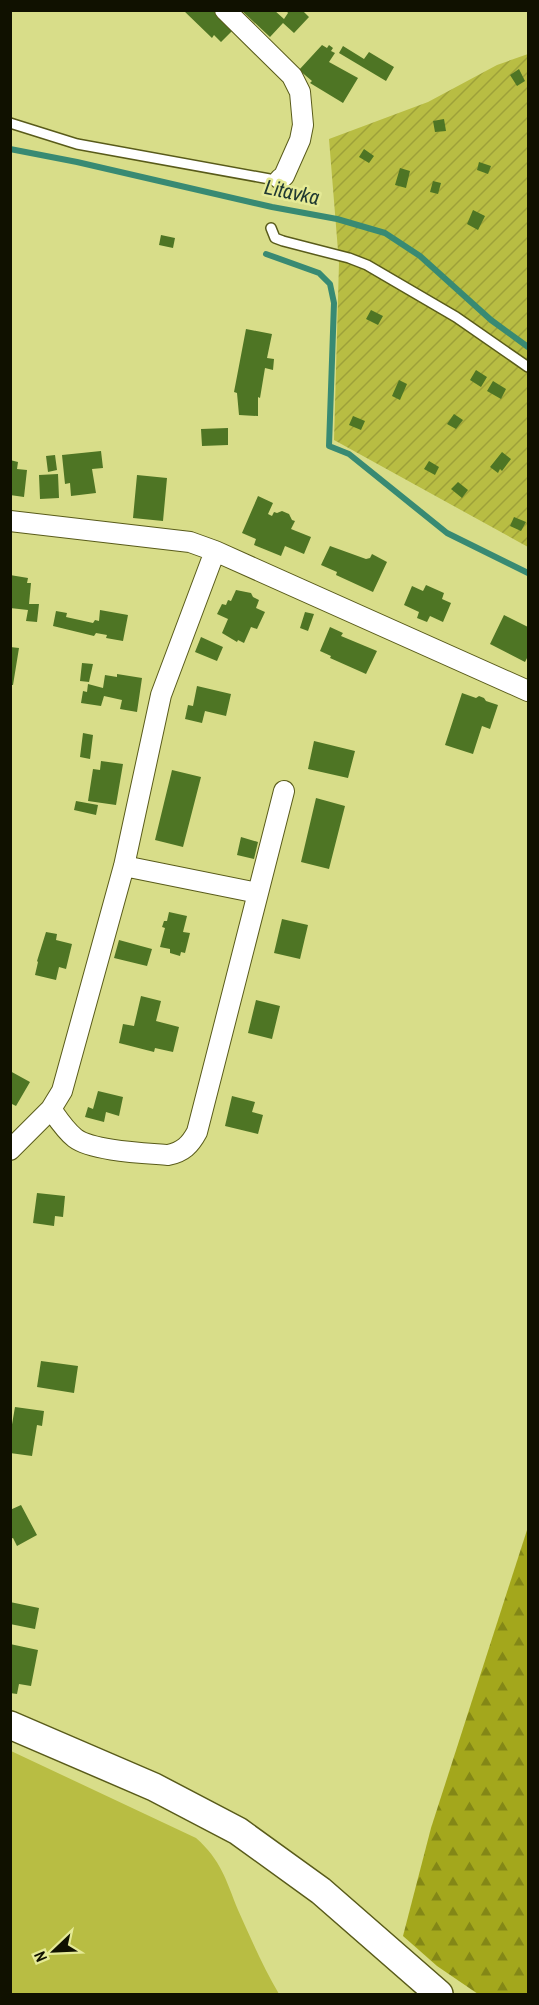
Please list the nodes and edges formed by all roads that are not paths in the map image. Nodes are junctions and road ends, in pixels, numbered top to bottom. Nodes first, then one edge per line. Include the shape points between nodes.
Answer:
1 (225, 10) edge
2 (10, 123) edge
3 (280, 179) joint
4 (271, 228) dead end
5 (528, 367) edge
6 (10, 521) edge
7 (215, 551) junction
8 (528, 691) edge
9 (284, 791) dead end
10 (124, 866) junction
11 (258, 893) junction
12 (51, 1108) junction
13 (10, 1150) edge
14 (10, 1725) edge
15 (438, 1995) edge

1 - 3 street via 292,76 300,92 300,140
2 - 3 lane via 77,144
4 - 5 lane via 275,238 283,242 367,265 456,316
6 - 7 street via 163,538
7 - 8 street
7 - 10 street via 161,695
9 - 11 street
10 - 11 street
10 - 12 street via 62,1091
11 - 12 street via 191,1144 168,1155 90,1146 76,1139
12 - 13 street
14 - 15 street via 154,1787 238,1831 321,1891

